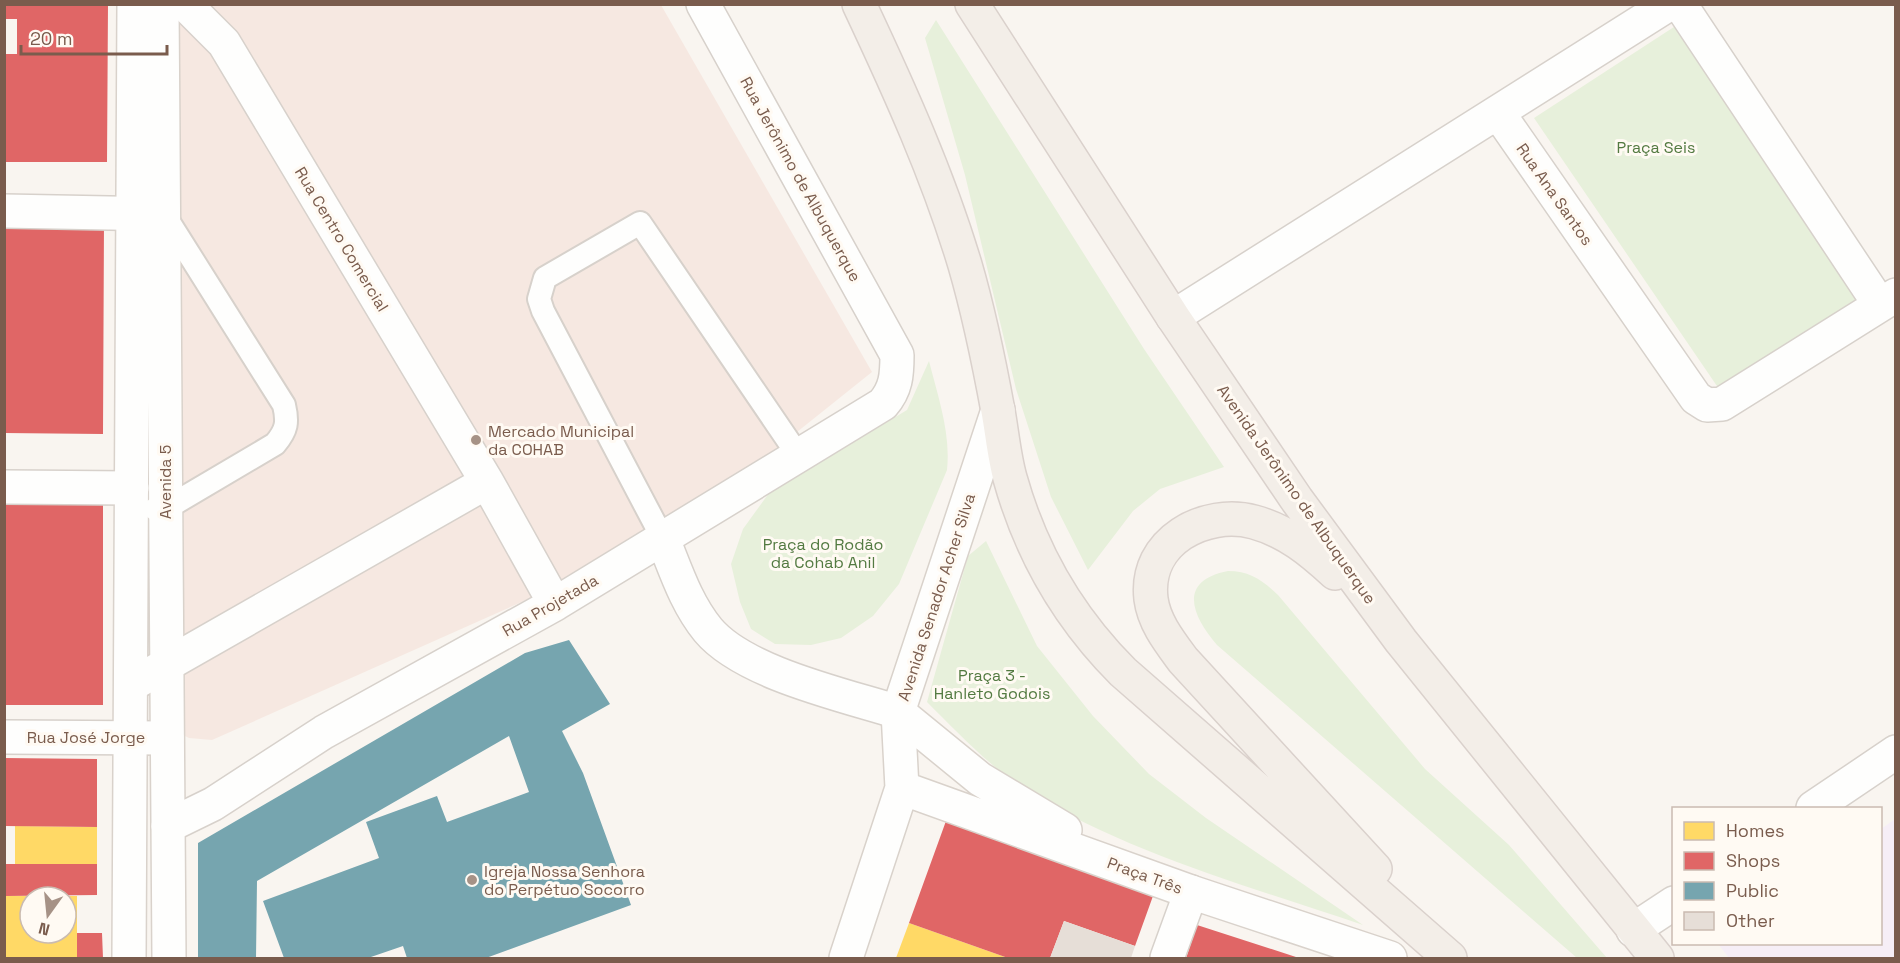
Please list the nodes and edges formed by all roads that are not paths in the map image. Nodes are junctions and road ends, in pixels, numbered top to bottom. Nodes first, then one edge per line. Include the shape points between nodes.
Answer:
1 (134, 4) edge
2 (162, 4) edge
3 (185, 4) edge
4 (704, 4) edge
5 (859, 4) edge
6 (1669, 4) edge
7 (1680, 4) edge
8 (978, 7) edge
9 (1499, 114) junction
10 (4, 210) edge
11 (148, 214) junction
12 (1888, 300) edge
13 (1173, 317) junction
14 (897, 355) joint
15 (998, 410) junction
16 (798, 455) junction
17 (487, 482) junction
18 (4, 487) edge
19 (132, 498) junction
20 (165, 509) junction
21 (663, 539) junction
22 (555, 604) junction
23 (1401, 641) junction
24 (167, 663) junction
25 (130, 686) junction
26 (898, 712) junction
27 (4, 737) edge
28 (131, 738) junction
29 (167, 738) junction
30 (1896, 752) edge
31 (902, 788) junction
32 (1814, 807) edge
33 (168, 826) junction
34 (1191, 892) junction
35 (1672, 904) edge
36 (1633, 930) junction
37 (129, 958) edge
38 (169, 958) edge
39 (846, 958) edge
40 (1167, 958) edge
41 (1390, 958) edge
42 (1450, 958) edge
43 (1457, 958) edge
44 (1656, 958) edge

1 - 11 street, Avenida 5
2 - 11 street, Avenida 5
3 - 17 street, Rua Centro Comercial via 224,43
4 - 14 street, Rua Jerônimo de Albuquerque
5 - 15 main road via 946,206 980,318
6 - 9 street
7 - 12 street
8 - 13 main road, Avenida Jerônimo de Albuquerque
9 - 12 street, Rua Ana Santos via 1696,398 1707,405 1722,405
9 - 13 street
10 - 11 street
11 - 19 street, Avenida 5
11 - 20 street, Avenida 5
11 - 20 lane via 284,405 288,420 285,432 275,444
13 - 23 main road, Avenida Jerônimo de Albuquerque via 1297,500
14 - 16 street, Rua Projetada via 897,378 883,404
15 - 26 street, Avenida Senador Acher Silva
15 - 42 main road via 1010,477 1030,536 1060,594 1098,647
16 - 21 street, Rua Projetada
16 - 21 lane via 640,223 545,278 539,299 543,311
17 - 22 street, Rua Centro Comercial
17 - 24 street
18 - 19 street
19 - 20 lane
19 - 25 street, Avenida 5
20 - 24 street, Avenida 5
21 - 22 street, Rua Projetada
21 - 26 street via 688,602 710,632 737,654 816,687
22 - 33 street, Rua Projetada via 324,732 213,804
23 - 36 main road, Avenida Jerônimo de Albuquerque
23 - 43 main road via 1314,554 1292,537 1255,522 1214,520 1193,525 1171,540 1156,566 1151,597 1154,613 1183,660
24 - 25 street
24 - 29 street, Avenida 5
25 - 28 street, Avenida 5
26 - 31 street, Avenida Senador Acher Silva
26 - 34 street via 955,760 1015,801
27 - 28 street, Rua José Jorge
28 - 29 street, Rua José Jorge
28 - 37 street, Avenida 5
29 - 33 street, Avenida 5
30 - 32 street
31 - 34 street, Praça Três
31 - 39 street, Avenida Senador Acher Silva
33 - 38 street, Avenida 5
34 - 40 street
34 - 41 street, Praça Três
35 - 36 street
36 - 44 main road, Avenida Jerônimo de Albuquerque

